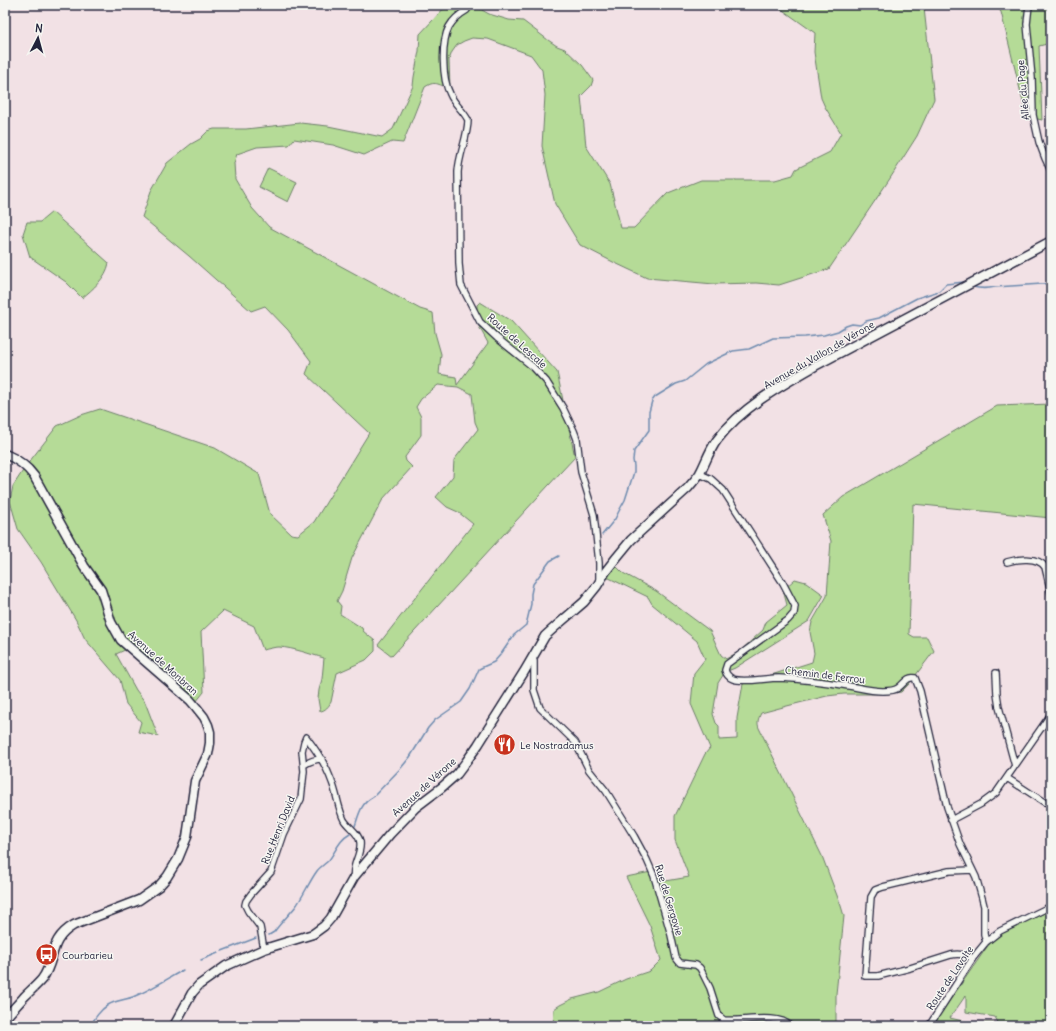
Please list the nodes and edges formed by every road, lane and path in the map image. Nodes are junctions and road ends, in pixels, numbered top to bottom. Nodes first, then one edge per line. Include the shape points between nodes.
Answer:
1 (468, 5) edge
2 (1029, 5) edge
3 (1051, 171) edge
4 (1051, 241) edge
5 (5, 454) edge
6 (700, 474) junction
7 (1007, 562) dead end
8 (606, 571) joint
9 (601, 580) junction
10 (1051, 593) edge
11 (532, 658) junction
12 (996, 673) dead end
13 (1051, 714) edge
14 (322, 759) junction
15 (304, 765) junction
16 (1015, 766) junction
17 (1007, 778) junction
18 (1044, 802) dead end
19 (951, 820) junction
20 (972, 870) junction
21 (354, 877) junction
22 (1051, 906) edge
23 (984, 926) junction
24 (994, 935) junction
25 (986, 942) junction
26 (264, 949) junction
27 (973, 958) junction
28 (5, 1020) edge
29 (174, 1026) edge
30 (790, 1026) edge
31 (929, 1026) edge

1 - 9 street, Route de Lescale via 467,10 450,26 445,39 443,58 449,93 468,120 458,172 461,285 480,322 544,378 574,431 581,472 594,515
2 - 3 street, Allée du Page via 1027,24 1033,115 1044,158
4 - 6 main road, Avenue du Vallon de Vérone via 778,387 724,432 711,449
5 - 28 main road, Avenue de Monbran via 26,466 34,476 84,566 101,590 113,627 121,640 196,707 208,726 210,743 208,754 195,781 187,837 178,860 167,877 139,900 67,930 56,942 41,979
6 - 8 main road, Avenue du Vallon de Vérone via 631,540
6 - 19 street, Chemin de Ferrou via 711,479 723,490 796,606 788,620 728,664 725,673 736,679 793,679 880,691 895,690 908,679 915,678 920,689
7 - 10 street via 1032,560 1044,565
8 - 9 main road, Avenue de Vérone
9 - 11 main road, Avenue de Vérone via 584,602 549,632
11 - 21 main road, Avenue de Vérone via 457,774 404,818
11 - 30 street, Rue de Gergovie via 534,690 540,708 575,742 589,770 606,791 647,860 662,900 676,958 680,963 700,968 719,1016 724,1020 773,1019
12 - 16 street via 997,694
13 - 16 street
14 - 15 street
14 - 15 street, Rue Henri David via 306,737 302,751
14 - 21 street, Rue Henri David via 333,782 344,820 360,842
15 - 26 street, Rue Henri David via 301,798 284,834 271,872 251,894 245,905 260,926
16 - 17 street
17 - 18 street
17 - 19 street via 996,793
19 - 20 street, Chemin de Ferrou
20 - 23 street, Chemin de Ferrou via 984,906
20 - 27 street via 943,872 875,890 871,897 865,976 878,976 951,955 962,954
21 - 26 main road, Avenue de Vérone via 328,922 320,930 303,938
22 - 24 street, Route de Lavolte
23 - 24 street
23 - 25 street, Chemin de Ferrou
24 - 25 street, Route de Lavolte
25 - 27 street, Route de Lavolte
26 - 29 main road, Avenue de Vérone via 226,966 199,985
27 - 31 street, Route de Lavolte

